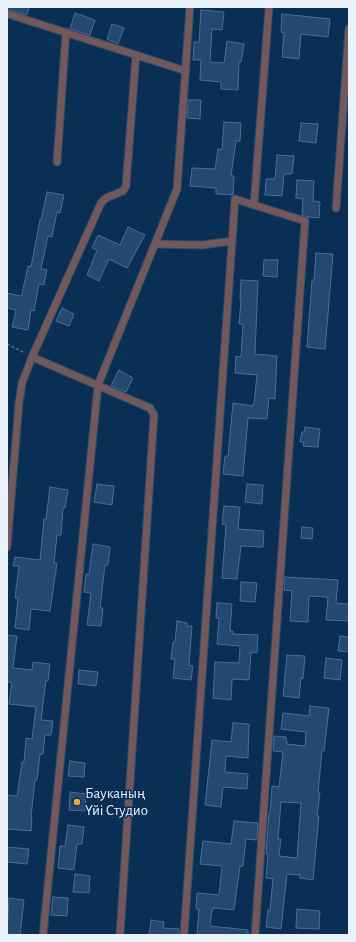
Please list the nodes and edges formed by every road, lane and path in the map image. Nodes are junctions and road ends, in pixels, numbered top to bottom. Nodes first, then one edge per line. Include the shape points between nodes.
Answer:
1 (190, 7) edge
2 (269, 7) edge
3 (8, 14) dead end
4 (349, 29) edge
5 (66, 32) junction
6 (136, 54) junction
7 (348, 66) edge
8 (186, 70) junction
9 (57, 162) dead end
10 (254, 205) junction
11 (336, 208) dead end
12 (232, 240) junction
13 (155, 244) junction
14 (7, 344) edge
15 (32, 357) junction
16 (98, 385) junction
17 (7, 546) edge
18 (43, 935) edge
19 (120, 935) edge
20 (184, 935) edge
21 (255, 935) edge

1 - 8 street
2 - 10 street
3 - 5 street
4 - 7 street
5 - 6 street
5 - 9 street
6 - 8 street
6 - 15 street via 126,186 123,191 101,203
7 - 11 street
8 - 13 street via 177,189
10 - 12 street via 235,199
10 - 21 street via 305,221
12 - 13 street via 202,245
12 - 20 street
13 - 16 street
14 - 15 path
15 - 16 street
15 - 17 street via 22,383 19,403
16 - 18 street
16 - 19 street via 150,408 154,415

